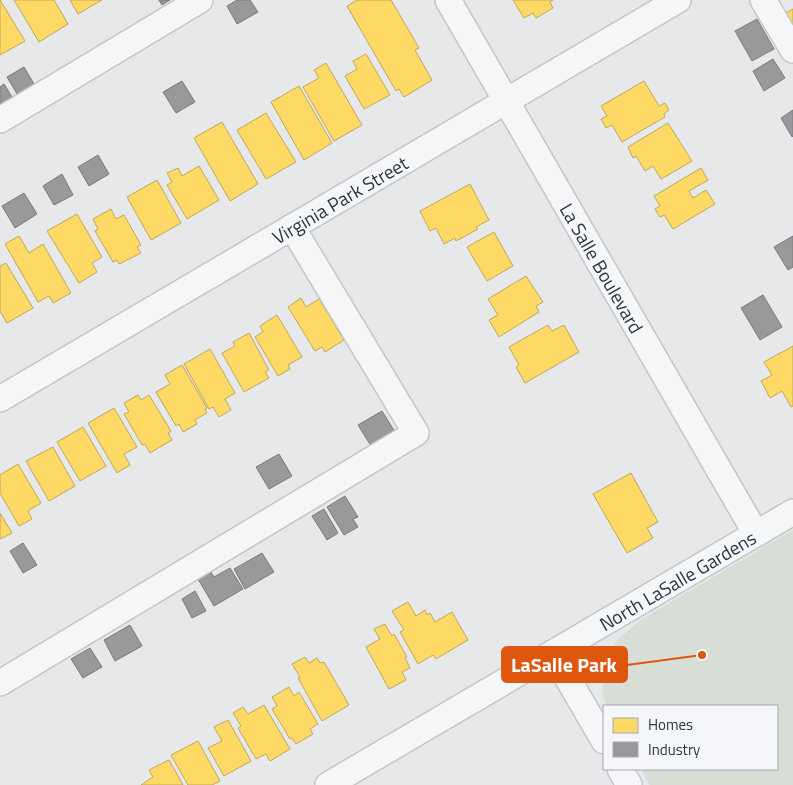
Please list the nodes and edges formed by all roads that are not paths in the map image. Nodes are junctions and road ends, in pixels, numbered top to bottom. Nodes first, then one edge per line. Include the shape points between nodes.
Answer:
1 (200, 0) edge
2 (448, 0) edge
3 (678, 0) edge
4 (764, 0) edge
5 (793, 50) edge
6 (507, 101) junction
7 (0, 120) edge
8 (292, 227) junction
9 (0, 399) edge
10 (793, 512) edge
11 (756, 534) junction
12 (553, 653) junction
13 (0, 683) edge
14 (603, 739) edge
15 (621, 770) edge
16 (340, 782) edge
17 (629, 785) edge

1 - 7 street
2 - 6 street, La Salle Boulevard
3 - 6 street, Virginia Park Street
4 - 5 street
6 - 8 street, Virginia Park Street
6 - 11 street, La Salle Boulevard
8 - 9 street, Virginia Park Street
8 - 13 street via 416,434
10 - 11 street, North LaSalle Gardens
11 - 12 street, North LaSalle Gardens
12 - 14 street
12 - 16 street, North LaSalle Gardens
15 - 17 street

